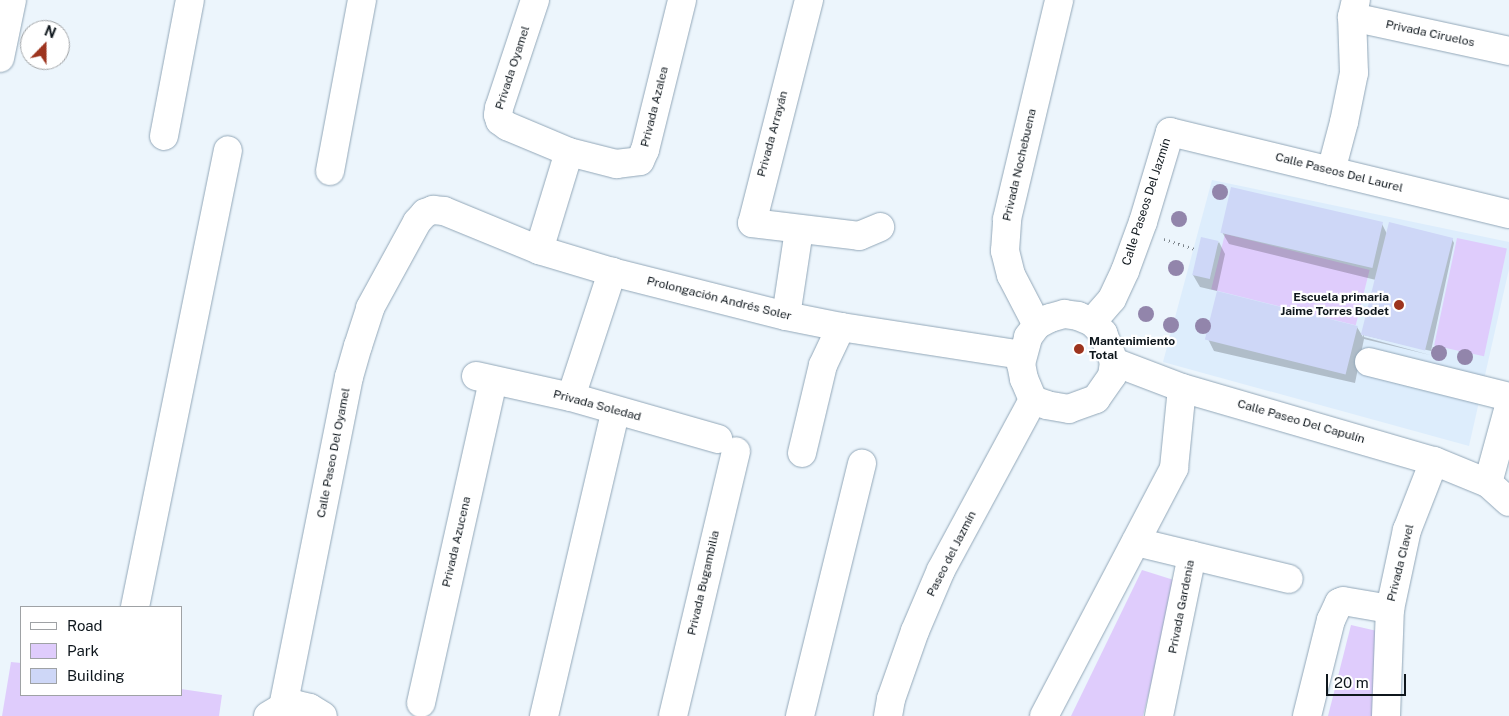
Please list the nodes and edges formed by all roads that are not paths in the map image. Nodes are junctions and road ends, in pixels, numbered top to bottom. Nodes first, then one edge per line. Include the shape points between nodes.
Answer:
1 (12, 0) edge
2 (190, 0) edge
3 (362, 0) edge
4 (535, 0) edge
5 (682, 0) edge
6 (809, 0) edge
7 (1059, 0) edge
8 (1354, 8) edge
9 (1509, 51) edge
10 (0, 58) edge
11 (1170, 132) joint
12 (164, 136) dead end
13 (228, 150) dead end
14 (569, 152) junction
15 (330, 171) dead end
16 (1330, 171) junction
17 (425, 213) joint
18 (1509, 214) edge
19 (880, 227) dead end
20 (799, 230) junction
21 (539, 250) junction
22 (612, 272) junction
23 (786, 316) junction
24 (1092, 322) junction
25 (1037, 325) junction
26 (841, 327) junction
27 (1022, 355) junction
28 (1114, 362) junction
29 (1369, 362) dead end
30 (484, 379) joint
31 (1182, 388) junction
32 (1509, 397) edge
33 (570, 398) junction
34 (1033, 400) junction
35 (1509, 406) edge
36 (616, 410) junction
37 (727, 445) joint
38 (802, 453) dead end
39 (1434, 461) junction
40 (862, 464) dead end
41 (1488, 483) junction
42 (1509, 502) edge
43 (1136, 542) junction
44 (1192, 555) junction
45 (1289, 579) dead end
46 (136, 606) edge
47 (1390, 609) junction
48 (422, 703) dead end
49 (275, 711) edge
50 (323, 716) edge
51 (544, 716) edge
52 (673, 716) edge
53 (800, 716) edge
54 (888, 716) edge
55 (1044, 716) edge
56 (1160, 716) edge
57 (1307, 716) edge
58 (1386, 716) edge

1 - 10 street
2 - 12 street
3 - 15 street
4 - 14 street, Privada Oyamel via 498,115 507,126
5 - 14 street, Privada Azalea via 640,161 616,164
6 - 20 street, Privada Arrayán via 752,223
7 - 25 street, Privada Nochebuena via 1007,219 1005,251 1011,275
8 - 9 street, Privada Ciruelos
8 - 16 street, Privada Ciruelos via 1354,74
11 - 16 street, Calle Paseos Del Laurel
11 - 24 street, Calle Paseos Del Jazmín via 1125,271 1112,300
13 - 46 street
14 - 21 street
16 - 18 street, Calle Paseos Del Laurel
17 - 21 street, Prolongación Andrés Soler via 444,211
17 - 49 street, Calle Paseo Del Oyamel via 370,308 358,346
19 - 20 street, Privada Arrayán via 859,236
20 - 23 street
21 - 22 street, Prolongación Andrés Soler
22 - 23 street, Prolongación Andrés Soler
22 - 33 street
23 - 26 street, Prolongación Andrés Soler
24 - 25 street via 1064,314
24 - 28 street via 1103,333
25 - 27 street via 1028,337
26 - 27 street, Prolongación Andrés Soler
26 - 38 street via 823,365
27 - 34 street via 1024,379
28 - 31 street, Calle Paseo Del Capulín
28 - 34 street via 1112,376 1096,399 1069,409
29 - 32 street
30 - 33 street, Privada Soledad
30 - 48 street, Privada Azucena
31 - 39 street, Calle Paseo Del Capulín
31 - 43 street via 1174,468
33 - 36 street, Privada Soledad
34 - 54 street, Paseo del Jazmín via 941,570 915,631
35 - 41 street
36 - 37 street, Privada Soledad
36 - 51 street
37 - 52 street, Privada Bugambilia
39 - 41 street, Calle Paseo Del Capulín
39 - 47 street, Privada Clavel via 1407,530
40 - 53 street
41 - 42 street, Calle Paseo Del Capulín
43 - 44 street, Privada Gardenia
43 - 55 street
44 - 45 street
44 - 56 street, Privada Gardenia
47 - 57 street, Privada Clavel via 1344,601 1339,603 1331,620
47 - 58 street, Privada Clavel
49 - 50 street via 297,705

